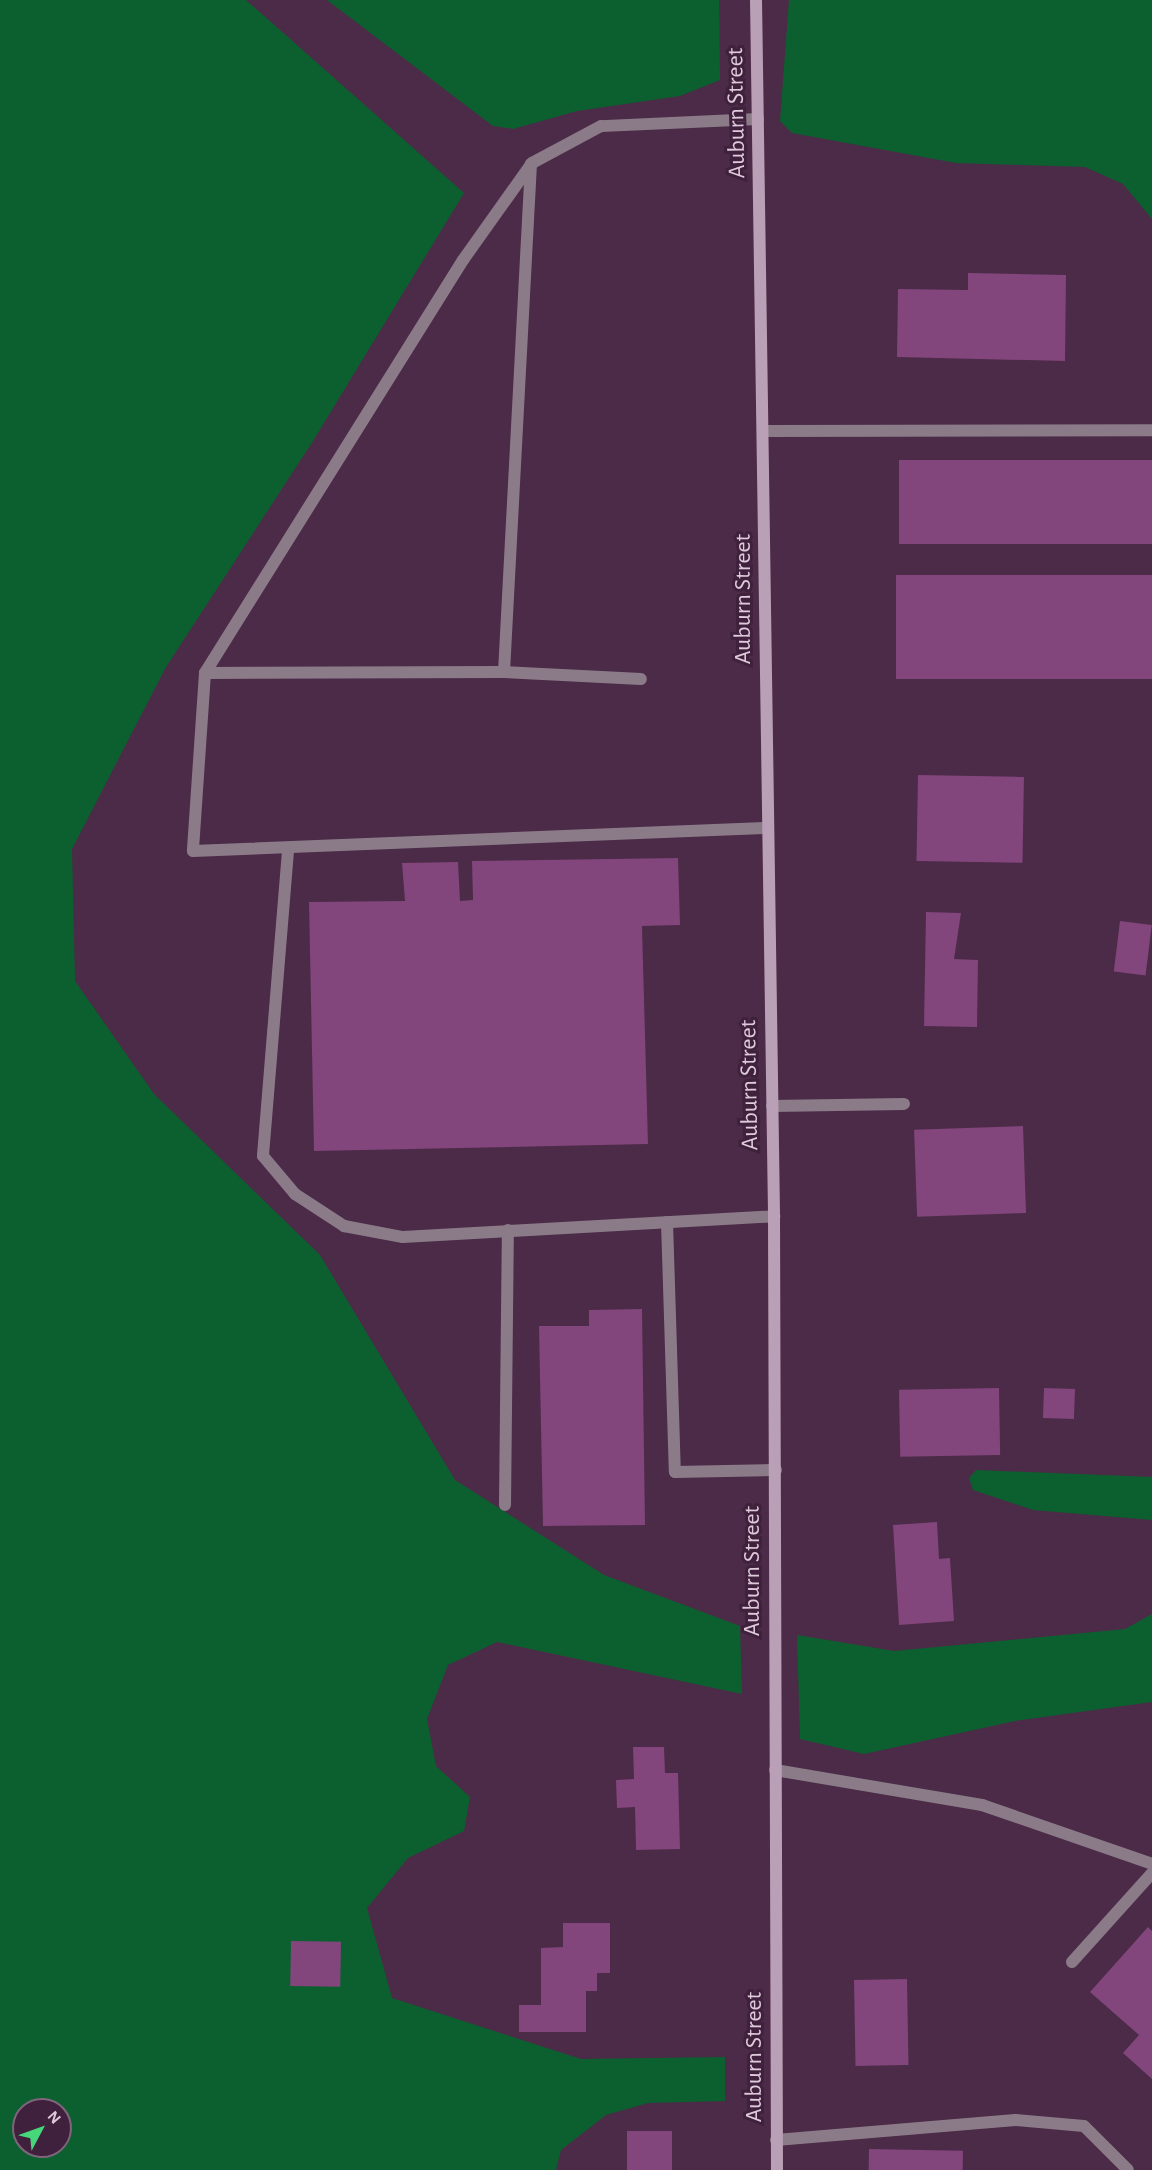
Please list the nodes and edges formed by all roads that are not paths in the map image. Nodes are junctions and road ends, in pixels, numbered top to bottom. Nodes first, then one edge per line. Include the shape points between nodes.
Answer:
1 (756, 0) edge
2 (758, 119) junction
3 (532, 163) junction
4 (1152, 430) edge
5 (765, 431) junction
6 (504, 672) junction
7 (205, 674) junction
8 (641, 679) dead end
9 (765, 828) junction
10 (288, 851) junction
11 (904, 1104) dead end
12 (772, 1106) junction
13 (774, 1216) junction
14 (667, 1222) junction
15 (508, 1230) junction
16 (776, 1470) junction
17 (505, 1505) dead end
18 (775, 1770) junction
19 (1152, 1864) edge
20 (1152, 1873) edge
21 (1072, 1962) dead end
22 (776, 2139) junction
23 (777, 2170) edge
24 (1128, 2170) edge

1 - 2 main road, Auburn Street
2 - 3 lane via 601,126
2 - 5 main road, Auburn Street
3 - 6 lane
3 - 7 lane via 463,260
4 - 5 lane
5 - 9 main road, Auburn Street
6 - 7 lane
6 - 8 lane
7 - 10 lane via 193,851
9 - 10 lane
9 - 12 main road, Auburn Street
10 - 15 lane via 263,1156 295,1194 344,1226 403,1237
11 - 12 lane
12 - 13 main road, Auburn Street
13 - 14 lane
13 - 16 main road, Auburn Street
14 - 15 lane
14 - 16 lane via 675,1472
15 - 17 lane
16 - 18 main road, Auburn Street
18 - 19 lane via 982,1804
18 - 22 main road, Auburn Street
20 - 21 lane
22 - 23 main road, Auburn Street
22 - 24 lane via 1015,2120 1084,2126

